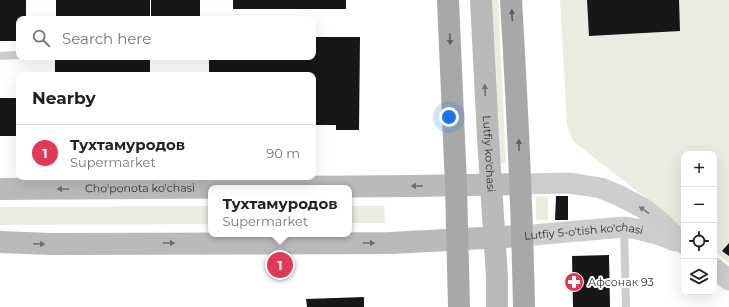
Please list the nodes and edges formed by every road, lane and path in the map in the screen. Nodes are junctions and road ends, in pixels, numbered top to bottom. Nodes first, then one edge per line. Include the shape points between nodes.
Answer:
1 (448, 0) edge
2 (481, 0) edge
3 (511, 0) edge
4 (16, 55) edge
5 (0, 56) edge
6 (520, 184) junction
7 (456, 185) junction
8 (490, 185) junction
9 (352, 186) edge
10 (208, 187) edge
11 (0, 189) edge
12 (624, 227) junction
13 (522, 236) junction
14 (494, 237) junction
15 (458, 240) junction
16 (681, 241) edge
17 (0, 242) edge
18 (681, 243) edge
19 (717, 270) edge
20 (729, 280) edge
21 (459, 307) edge
22 (497, 307) edge
23 (524, 307) edge
24 (626, 307) edge

1 -> 7 main road
8 -> 2 main road, Lutfiy ko'chasi
6 -> 3 main road
4 - 5 lane
6 - 8 main road, Cho'ponota ko'chasi
6 - 13 main road
16 -> 6 street, Lutfiy 5-o'tish ko'chasi via 643,208 601,188 569,183
7 - 8 main road, Cho'ponota ko'chasi
7 -> 9 main road, Cho'ponota ko'chasi
7 - 15 main road
8 - 14 main road, Lutfiy ko'chasi
10 -> 11 main road, Cho'ponota ko'chasi
12 - 13 street, Lutfiy 5-o'tish ko'chasi
12 - 18 street, Lutfiy 5-o'tish ko'chasi via 657,234
12 - 24 lane
13 - 14 main road, Lutfiy 5-o'tish ko'chasi
13 - 23 main road
14 - 15 main road, Lutfiy 5-o'tish ko'chasi
14 - 22 main road, Lutfiy ko'chasi
17 -> 15 main road via 374,243
15 - 21 main road
19 - 20 street

